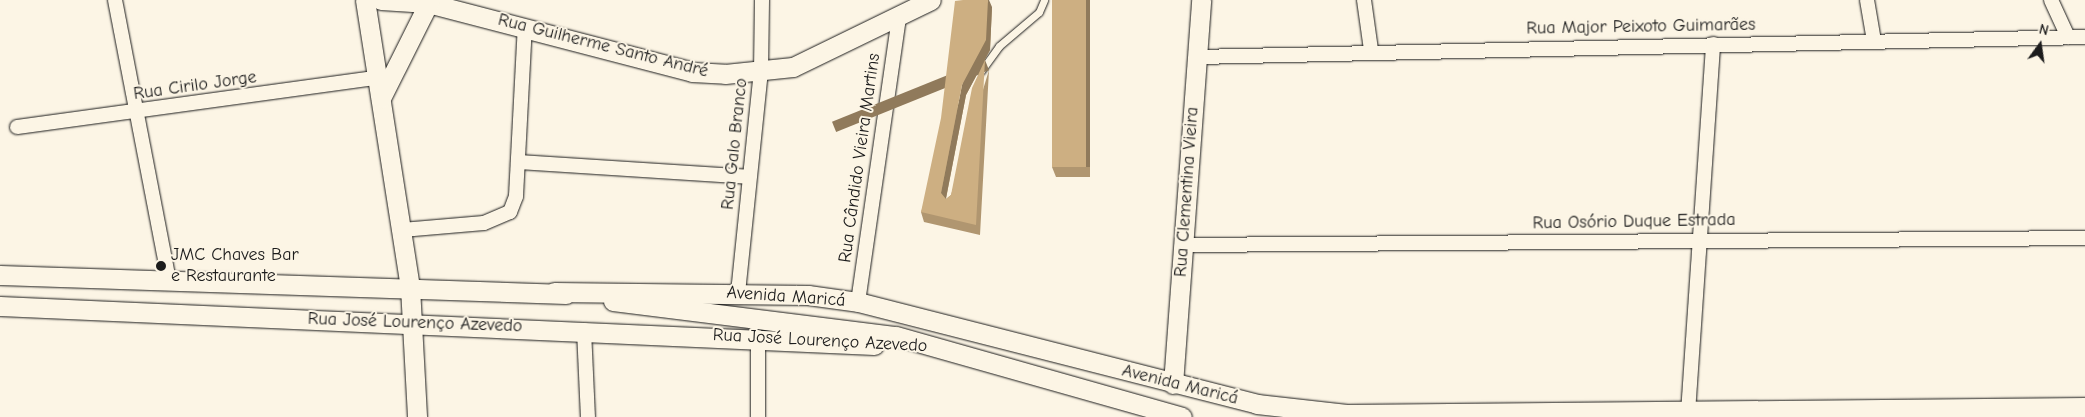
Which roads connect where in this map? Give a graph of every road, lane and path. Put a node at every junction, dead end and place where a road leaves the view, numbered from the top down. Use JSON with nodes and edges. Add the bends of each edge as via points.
{"nodes":[{"id":1,"x":116,"y":0,"type":"edge"},
{"id":2,"x":365,"y":0,"type":"edge"},
{"id":3,"x":381,"y":0,"type":"edge"},
{"id":4,"x":762,"y":0,"type":"edge"},
{"id":5,"x":931,"y":0,"type":"edge"},
{"id":6,"x":1044,"y":0,"type":"edge"},
{"id":7,"x":1201,"y":0,"type":"edge"},
{"id":8,"x":1364,"y":0,"type":"edge"},
{"id":9,"x":1867,"y":0,"type":"edge"},
{"id":10,"x":2051,"y":0,"type":"edge"},
{"id":11,"x":429,"y":2,"type":"edge"},
{"id":12,"x":899,"y":19,"type":"junction"},
{"id":13,"x":525,"y":27,"type":"junction"},
{"id":14,"x":2068,"y":37,"type":"junction"},
{"id":15,"x":2085,"y":37,"type":"edge"},
{"id":16,"x":1874,"y":41,"type":"junction"},
{"id":17,"x":1714,"y":44,"type":"junction"},
{"id":18,"x":1371,"y":50,"type":"junction"},
{"id":19,"x":1197,"y":57,"type":"junction"},
{"id":20,"x":761,"y":72,"type":"junction"},
{"id":21,"x":378,"y":78,"type":"junction"},
{"id":22,"x":978,"y":80,"type":"edge"},
{"id":23,"x":381,"y":98,"type":"junction"},
{"id":24,"x":140,"y":112,"type":"junction"},
{"id":25,"x":17,"y":127,"type":"dead end"},
{"id":26,"x":518,"y":162,"type":"junction"},
{"id":27,"x":749,"y":178,"type":"junction"},
{"id":28,"x":402,"y":230,"type":"junction"},
{"id":29,"x":2085,"y":238,"type":"edge"},
{"id":30,"x":1701,"y":240,"type":"junction"},
{"id":31,"x":1183,"y":245,"type":"junction"},
{"id":32,"x":0,"y":275,"type":"edge"},
{"id":33,"x":169,"y":281,"type":"junction"},
{"id":34,"x":410,"y":287,"type":"junction"},
{"id":35,"x":554,"y":292,"type":"junction"},
{"id":36,"x":738,"y":293,"type":"junction"},
{"id":37,"x":858,"y":302,"type":"junction"},
{"id":38,"x":0,"y":306,"type":"edge"},
{"id":39,"x":414,"y":323,"type":"junction"},
{"id":40,"x":584,"y":330,"type":"junction"},
{"id":41,"x":758,"y":337,"type":"junction"},
{"id":42,"x":938,"y":348,"type":"junction"},
{"id":43,"x":1173,"y":384,"type":"junction"},
{"id":44,"x":2085,"y":407,"type":"edge"},
{"id":45,"x":1688,"y":413,"type":"junction"},
{"id":46,"x":416,"y":417,"type":"edge"},
{"id":47,"x":588,"y":417,"type":"edge"},
{"id":48,"x":758,"y":417,"type":"edge"},
{"id":49,"x":1182,"y":417,"type":"edge"}],
"edges":[{"from":1,"to":24,"type":"street"},
{"from":2,"to":21,"type":"street"},
{"from":3,"to":11,"type":"street","name":"Rua Guilherme Santo André"},
{"from":4,"to":20,"type":"street","name":"Rua Galo Branco"},
{"from":5,"to":12,"type":"street","name":"Rua Guilherme Santo André"},
{"from":6,"to":22,"type":"lane","via":[[1039,12],[999,46]]},
{"from":7,"to":19,"type":"street","name":"Rua Clementina Vieira"},
{"from":8,"to":18,"type":"street"},
{"from":9,"to":16,"type":"street"},
{"from":10,"to":14,"type":"street"},
{"from":11,"to":13,"type":"street","name":"Rua Guilherme Santo André"},
{"from":11,"to":23,"type":"street"},
{"from":12,"to":20,"type":"street","name":"Rua Guilherme Santo André","via":[[793,67]]},
{"from":12,"to":37,"type":"street","name":"Rua Cândido Vieira Martins"},
{"from":13,"to":20,"type":"street","name":"Rua Guilherme Santo André","via":[[692,72]]},
{"from":13,"to":26,"type":"street"},
{"from":14,"to":15,"type":"street","name":"Rua Major Peixoto Guimarães"},
{"from":14,"to":16,"type":"street","name":"Rua Major Peixoto Guimarães"},
{"from":16,"to":17,"type":"street","name":"Rua Major Peixoto Guimarães"},
{"from":17,"to":18,"type":"street","name":"Rua Major Peixoto Guimarães"},
{"from":17,"to":30,"type":"street"},
{"from":18,"to":19,"type":"street","name":"Rua Major Peixoto Guimarães"},
{"from":19,"to":31,"type":"street","name":"Rua Clementina Vieira"},
{"from":20,"to":27,"type":"street","name":"Rua Galo Branco"},
{"from":21,"to":23,"type":"street"},
{"from":21,"to":24,"type":"street","name":"Rua Cirilo Jorge"},
{"from":23,"to":28,"type":"street"},
{"from":24,"to":25,"type":"street","name":"Rua Cirilo Jorge"},
{"from":24,"to":33,"type":"street"},
{"from":26,"to":27,"type":"street"},
{"from":26,"to":28,"type":"street","via":[[516,196],[510,212],[502,219]]},
{"from":27,"to":36,"type":"street","name":"Rua Galo Branco"},
{"from":28,"to":34,"type":"street"},
{"from":29,"to":30,"type":"street","name":"Rua Osório Duque Estrada"},
{"from":30,"to":31,"type":"street","name":"Rua Osório Duque Estrada"},
{"from":30,"to":45,"type":"street"},
{"from":31,"to":43,"type":"street","name":"Rua Clementina Vieira"},
{"from":32,"to":33,"type":"street","name":"Rua José Lourenço Azevedo"},
{"from":33,"to":34,"type":"street","name":"Rua José Lourenço Azevedo"},
{"from":34,"to":35,"type":"street","name":"Rua José Lourenço Azevedo"},
{"from":34,"to":39,"type":"street"},
{"from":35,"to":36,"type":"street","name":"Avenida Maricá"},
{"from":35,"to":42,"type":"street","name":"Rua José Lourenço Azevedo","via":[[896,336]]},
{"from":36,"to":37,"type":"street","name":"Avenida Maricá"},
{"from":37,"to":43,"type":"street","name":"Avenida Maricá"},
{"from":38,"to":39,"type":"street","name":"Rua José Lourenço Azevedo"},
{"from":39,"to":40,"type":"street","name":"Rua José Lourenço Azevedo"},
{"from":39,"to":46,"type":"street"},
{"from":40,"to":41,"type":"street","name":"Rua José Lourenço Azevedo"},
{"from":40,"to":47,"type":"street"},
{"from":41,"to":42,"type":"street","name":"Rua José Lourenço Azevedo"},
{"from":41,"to":48,"type":"street"},
{"from":42,"to":49,"type":"street"},
{"from":43,"to":45,"type":"street","name":"Avenida Maricá","via":[[1257,404],[1346,414]]},
{"from":44,"to":45,"type":"street","name":"Avenida Maricá"}]}
